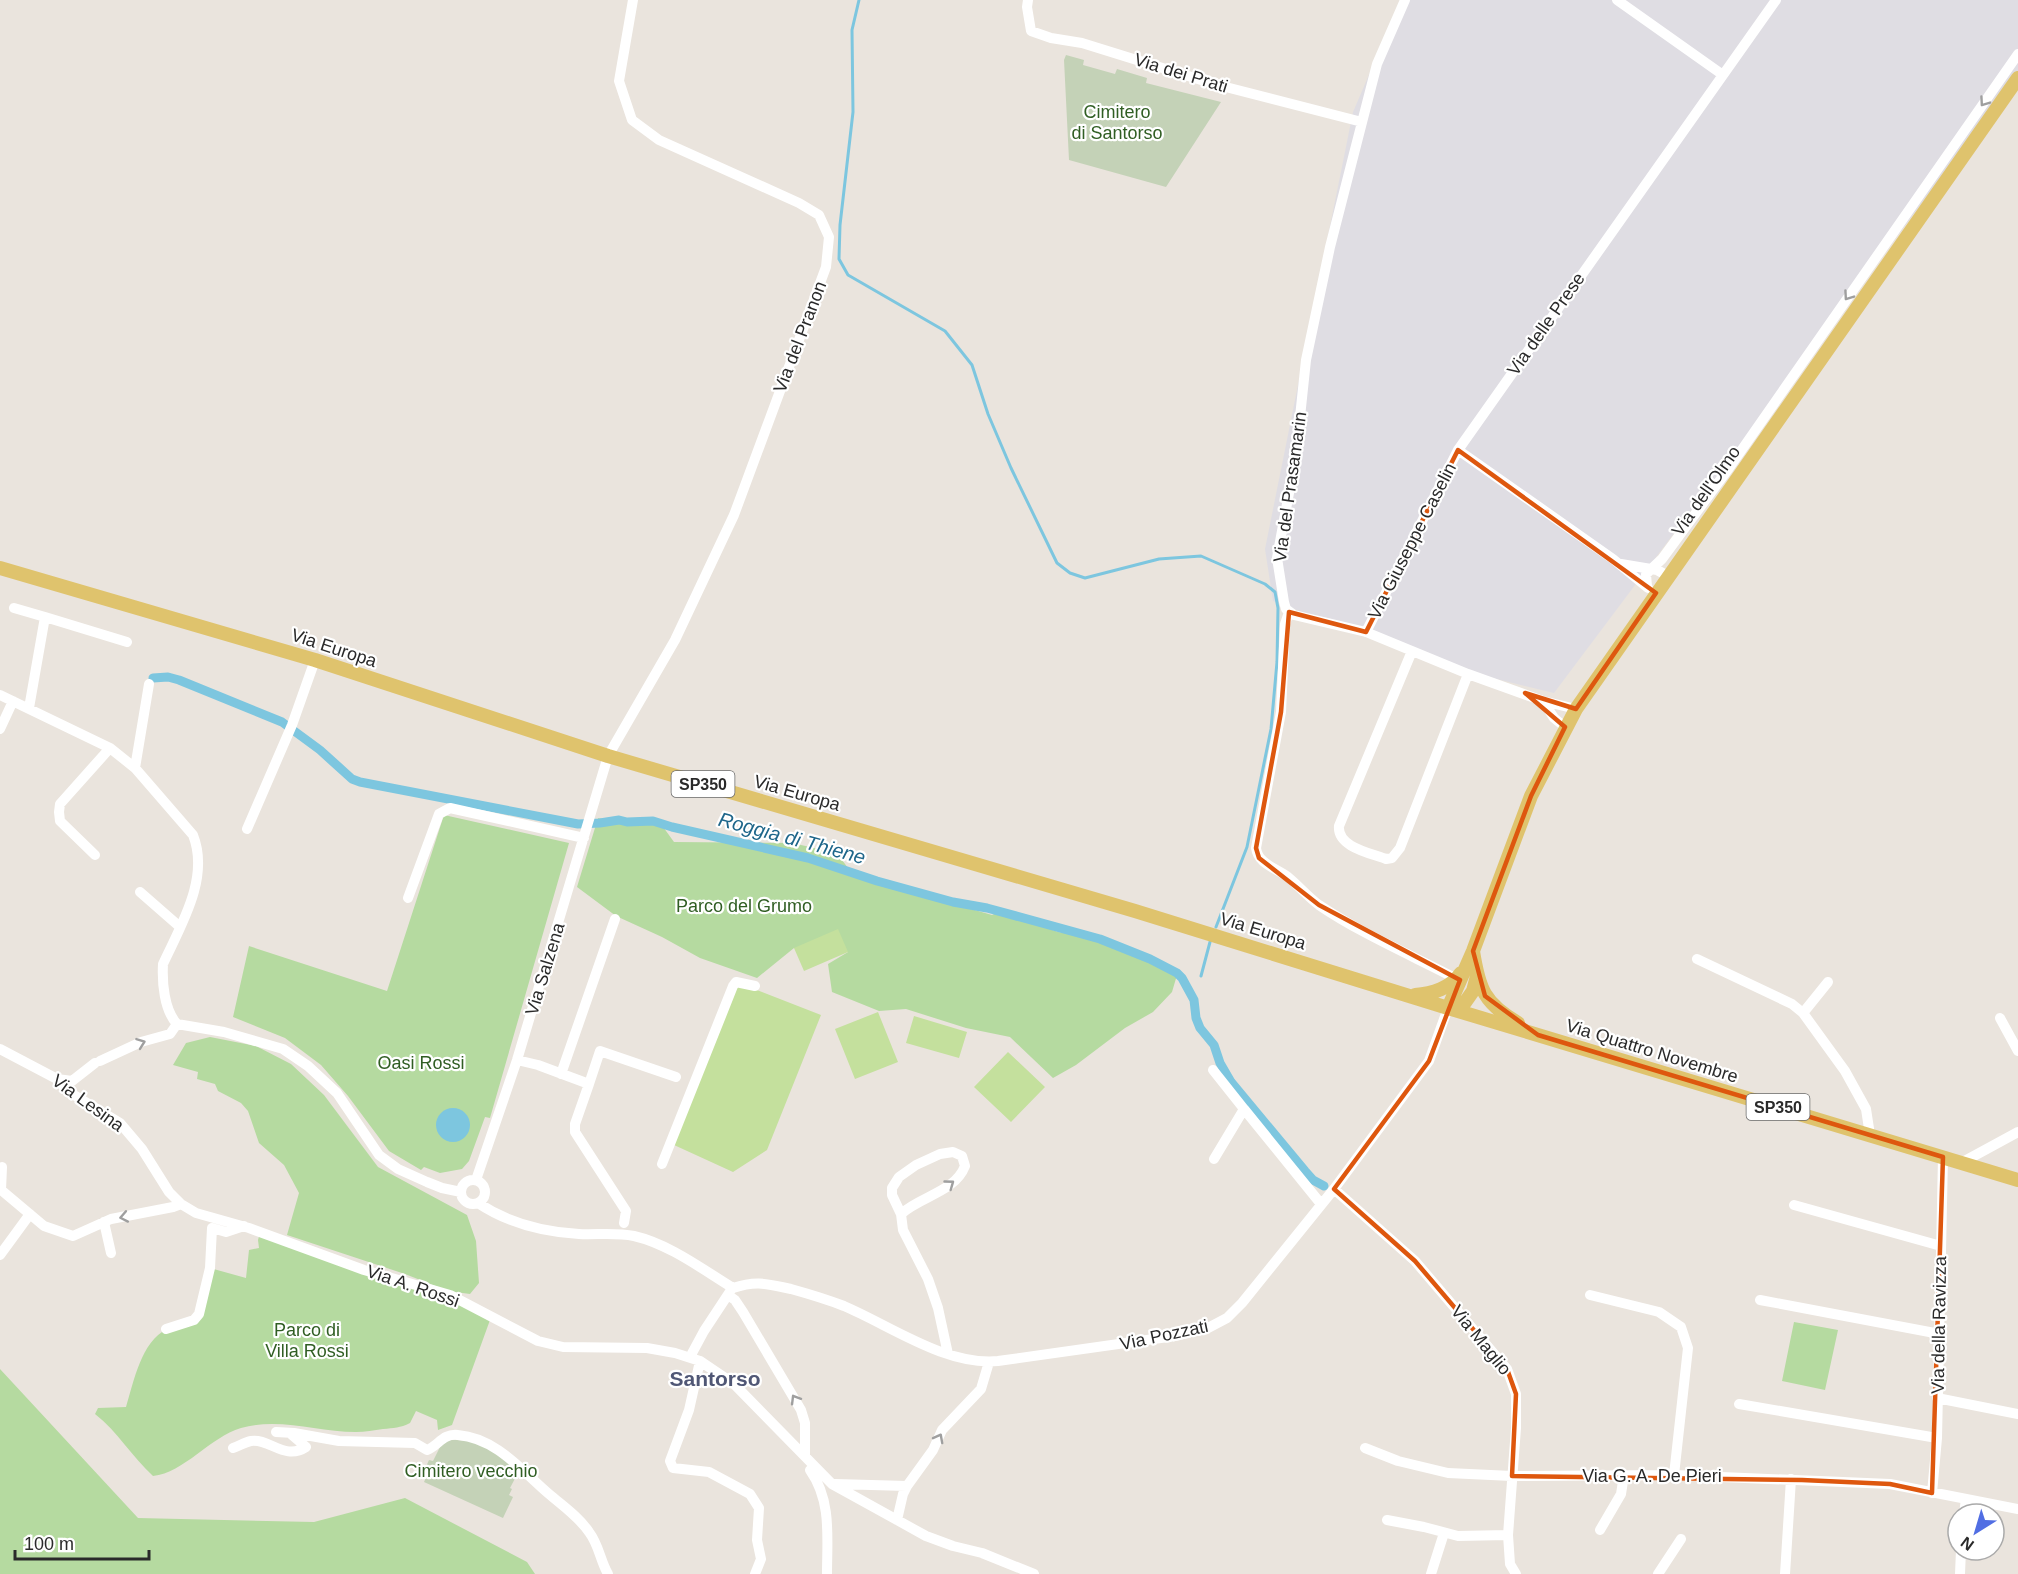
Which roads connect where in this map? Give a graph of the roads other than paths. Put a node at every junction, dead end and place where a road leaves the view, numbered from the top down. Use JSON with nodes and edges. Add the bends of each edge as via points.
{"nodes":[{"id":1,"x":633,"y":0,"type":"edge"},
{"id":2,"x":1028,"y":0,"type":"edge"},
{"id":3,"x":1405,"y":0,"type":"edge"},
{"id":4,"x":1617,"y":0,"type":"edge"},
{"id":5,"x":1776,"y":0,"type":"edge"},
{"id":6,"x":2018,"y":54,"type":"edge"},
{"id":7,"x":1723,"y":75,"type":"junction"},
{"id":8,"x":2018,"y":78,"type":"edge"},
{"id":9,"x":1362,"y":122,"type":"junction"},
{"id":10,"x":1910,"y":207,"type":"junction"},
{"id":11,"x":1926,"y":209,"type":"junction"},
{"id":12,"x":1871,"y":262,"type":"junction"},
{"id":13,"x":1877,"y":279,"type":"junction"},
{"id":14,"x":1458,"y":450,"type":"junction"},
{"id":15,"x":1620,"y":564,"type":"junction"},
{"id":16,"x":0,"y":568,"type":"edge"},
{"id":17,"x":1652,"y":569,"type":"junction"},
{"id":18,"x":1668,"y":576,"type":"junction"},
{"id":19,"x":1651,"y":590,"type":"junction"},
{"id":20,"x":14,"y":608,"type":"dead end"},
{"id":21,"x":1289,"y":612,"type":"junction"},
{"id":22,"x":45,"y":617,"type":"junction"},
{"id":23,"x":1366,"y":632,"type":"junction"},
{"id":24,"x":127,"y":642,"type":"dead end"},
{"id":25,"x":1412,"y":651,"type":"junction"},
{"id":26,"x":315,"y":660,"type":"junction"},
{"id":27,"x":1468,"y":674,"type":"junction"},
{"id":28,"x":149,"y":684,"type":"dead end"},
{"id":29,"x":0,"y":695,"type":"edge"},
{"id":30,"x":13,"y":701,"type":"junction"},
{"id":31,"x":1543,"y":701,"type":"junction"},
{"id":32,"x":28,"y":708,"type":"junction"},
{"id":33,"x":1576,"y":709,"type":"junction"},
{"id":34,"x":1565,"y":727,"type":"junction"},
{"id":35,"x":0,"y":729,"type":"edge"},
{"id":36,"x":110,"y":748,"type":"junction"},
{"id":37,"x":608,"y":756,"type":"junction"},
{"id":38,"x":135,"y":768,"type":"junction"},
{"id":39,"x":248,"y":829,"type":"dead end"},
{"id":40,"x":585,"y":835,"type":"junction"},
{"id":41,"x":94,"y":855,"type":"dead end"},
{"id":42,"x":140,"y":892,"type":"dead end"},
{"id":43,"x":408,"y":898,"type":"dead end"},
{"id":44,"x":615,"y":919,"type":"dead end"},
{"id":45,"x":180,"y":927,"type":"junction"},
{"id":46,"x":1697,"y":959,"type":"dead end"},
{"id":47,"x":1466,"y":974,"type":"junction"},
{"id":48,"x":1828,"y":982,"type":"dead end"},
{"id":49,"x":755,"y":986,"type":"dead end"},
{"id":50,"x":1407,"y":995,"type":"junction"},
{"id":51,"x":1453,"y":1009,"type":"junction"},
{"id":52,"x":1803,"y":1013,"type":"junction"},
{"id":53,"x":2000,"y":1018,"type":"dead end"},
{"id":54,"x":177,"y":1024,"type":"junction"},
{"id":55,"x":1538,"y":1035,"type":"junction"},
{"id":56,"x":0,"y":1049,"type":"edge"},
{"id":57,"x":2018,"y":1051,"type":"edge"},
{"id":58,"x":517,"y":1060,"type":"junction"},
{"id":59,"x":1214,"y":1070,"type":"dead end"},
{"id":60,"x":561,"y":1074,"type":"junction"},
{"id":61,"x":676,"y":1077,"type":"dead end"},
{"id":62,"x":57,"y":1079,"type":"junction"},
{"id":63,"x":589,"y":1084,"type":"junction"},
{"id":64,"x":1244,"y":1109,"type":"junction"},
{"id":65,"x":2018,"y":1132,"type":"edge"},
{"id":66,"x":1870,"y":1135,"type":"junction"},
{"id":67,"x":1943,"y":1157,"type":"junction"},
{"id":68,"x":1214,"y":1159,"type":"dead end"},
{"id":69,"x":1961,"y":1163,"type":"junction"},
{"id":70,"x":662,"y":1164,"type":"dead end"},
{"id":71,"x":2,"y":1167,"type":"dead end"},
{"id":72,"x":476,"y":1180,"type":"junction"},
{"id":73,"x":2018,"y":1180,"type":"edge"},
{"id":74,"x":1334,"y":1189,"type":"junction"},
{"id":75,"x":1,"y":1190,"type":"edge"},
{"id":76,"x":461,"y":1192,"type":"junction"},
{"id":77,"x":486,"y":1192,"type":"junction"},
{"id":78,"x":477,"y":1203,"type":"junction"},
{"id":79,"x":181,"y":1204,"type":"junction"},
{"id":80,"x":1322,"y":1204,"type":"junction"},
{"id":81,"x":1794,"y":1205,"type":"dead end"},
{"id":82,"x":30,"y":1214,"type":"junction"},
{"id":83,"x":901,"y":1214,"type":"junction"},
{"id":84,"x":508,"y":1220,"type":"junction"},
{"id":85,"x":104,"y":1222,"type":"junction"},
{"id":86,"x":624,"y":1223,"type":"dead end"},
{"id":87,"x":244,"y":1226,"type":"junction"},
{"id":88,"x":1941,"y":1246,"type":"junction"},
{"id":89,"x":111,"y":1253,"type":"dead end"},
{"id":90,"x":0,"y":1255,"type":"edge"},
{"id":91,"x":730,"y":1291,"type":"junction"},
{"id":92,"x":1590,"y":1295,"type":"dead end"},
{"id":93,"x":1760,"y":1300,"type":"dead end"},
{"id":94,"x":166,"y":1329,"type":"dead end"},
{"id":95,"x":1940,"y":1334,"type":"junction"},
{"id":96,"x":948,"y":1354,"type":"junction"},
{"id":97,"x":695,"y":1359,"type":"junction"},
{"id":98,"x":989,"y":1362,"type":"junction"},
{"id":99,"x":1937,"y":1398,"type":"junction"},
{"id":100,"x":1739,"y":1404,"type":"dead end"},
{"id":101,"x":2018,"y":1414,"type":"edge"},
{"id":102,"x":276,"y":1432,"type":"dead end"},
{"id":103,"x":294,"y":1433,"type":"junction"},
{"id":104,"x":1937,"y":1438,"type":"junction"},
{"id":105,"x":790,"y":1440,"type":"junction"},
{"id":106,"x":233,"y":1448,"type":"dead end"},
{"id":107,"x":1365,"y":1448,"type":"dead end"},
{"id":108,"x":805,"y":1455,"type":"junction"},
{"id":109,"x":1624,"y":1475,"type":"junction"},
{"id":110,"x":1674,"y":1475,"type":"junction"},
{"id":111,"x":1512,"y":1476,"type":"junction"},
{"id":112,"x":1791,"y":1479,"type":"junction"},
{"id":113,"x":832,"y":1484,"type":"junction"},
{"id":114,"x":907,"y":1486,"type":"junction"},
{"id":115,"x":1932,"y":1493,"type":"junction"},
{"id":116,"x":1966,"y":1499,"type":"junction"},
{"id":117,"x":1966,"y":1502,"type":"edge"},
{"id":118,"x":2018,"y":1509,"type":"edge"},
{"id":119,"x":897,"y":1520,"type":"junction"},
{"id":120,"x":1387,"y":1520,"type":"dead end"},
{"id":121,"x":1600,"y":1530,"type":"dead end"},
{"id":122,"x":1444,"y":1533,"type":"junction"},
{"id":123,"x":1508,"y":1535,"type":"junction"},
{"id":124,"x":1681,"y":1539,"type":"dead end"},
{"id":125,"x":608,"y":1574,"type":"edge"},
{"id":126,"x":754,"y":1574,"type":"edge"},
{"id":127,"x":827,"y":1574,"type":"edge"},
{"id":128,"x":1034,"y":1574,"type":"edge"},
{"id":129,"x":1431,"y":1574,"type":"edge"},
{"id":130,"x":1516,"y":1574,"type":"edge"},
{"id":131,"x":1658,"y":1574,"type":"edge"},
{"id":132,"x":1785,"y":1574,"type":"edge"}],
"edges":[{"from":1,"to":37,"type":"street","name":"Via del Pranon","via":[[618,81],[632,120],[659,140],[799,203],[819,215],[829,237],[826,267],[814,304],[734,515],[675,640]]},
{"from":2,"to":9,"type":"street","name":"Via dei Prati","via":[[1031,31]]},
{"from":3,"to":9,"type":"street","name":"Via del Prasamarin","via":[[1377,64]]},
{"from":4,"to":7,"type":"street"},
{"from":5,"to":7,"type":"street","name":"Via delle Prese"},
{"from":6,"to":10,"type":"street","name":"Via dell'Olmo","one_way":true},
{"from":7,"to":14,"type":"street","name":"Via delle Prese"},
{"from":8,"to":11,"type":"main road","name":"Via dell'Olmo"},
{"from":9,"to":21,"type":"street","name":"Via del Prasamarin","via":[[1306,360],[1296,455],[1277,558]]},
{"from":10,"to":11,"type":"street"},
{"from":10,"to":12,"type":"street","name":"Via dell'Olmo"},
{"from":11,"to":13,"type":"main road","name":"Via dell'Olmo"},
{"from":12,"to":13,"type":"street"},
{"from":12,"to":17,"type":"street","name":"Via dell'Olmo","one_way":true,"via":[[1729,468]]},
{"from":13,"to":18,"type":"main road","name":"Via dell'Olmo"},
{"from":14,"to":15,"type":"street"},
{"from":14,"to":23,"type":"street","name":"Via Giuseppe Caselin"},
{"from":15,"to":17,"type":"street"},
{"from":15,"to":19,"type":"street"},
{"from":16,"to":26,"type":"main road","name":"Via Europa","number":"SP350"},
{"from":17,"to":18,"type":"street"},
{"from":17,"to":19,"type":"street","via":[[1645,576]]},
{"from":18,"to":19,"type":"main road","name":"Via dell'Olmo"},
{"from":19,"to":33,"type":"main road","name":"Via dell'Olmo"},
{"from":20,"to":22,"type":"street"},
{"from":21,"to":23,"type":"street","name":"Via Giuseppe Caselin"},
{"from":21,"to":47,"type":"street","name":"Via del Prasamarin","via":[[1285,624],[1281,712],[1257,854],[1319,905],[1407,954]]},
{"from":22,"to":24,"type":"street"},
{"from":22,"to":32,"type":"street"},
{"from":23,"to":25,"type":"street","name":"Via Giuseppe Caselin"},
{"from":25,"to":27,"type":"street","name":"Via Giuseppe Caselin"},
{"from":25,"to":27,"type":"street","via":[[1339,826],[1344,842],[1386,859],[1400,848]]},
{"from":26,"to":37,"type":"main road","name":"Via Europa","number":"SP350"},
{"from":26,"to":39,"type":"street"},
{"from":27,"to":31,"type":"street","name":"Via Giuseppe Caselin"},
{"from":28,"to":38,"type":"street"},
{"from":29,"to":30,"type":"street"},
{"from":30,"to":32,"type":"street"},
{"from":30,"to":35,"type":"street"},
{"from":31,"to":33,"type":"street","name":"Via Giuseppe Caselin"},
{"from":31,"to":34,"type":"street"},
{"from":32,"to":36,"type":"street"},
{"from":33,"to":34,"type":"main road","name":"Via dell'Olmo"},
{"from":34,"to":47,"type":"main road","name":"Via dell'Olmo","via":[[1531,796]]},
{"from":36,"to":38,"type":"street"},
{"from":36,"to":41,"type":"street","via":[[60,804],[58,812],[60,821]]},
{"from":37,"to":40,"type":"street","name":"Via Salzena"},
{"from":37,"to":50,"type":"main road","name":"Via Europa","number":"SP350","via":[[1135,910]]},
{"from":38,"to":45,"type":"street","via":[[193,835],[198,849],[197,881]]},
{"from":40,"to":43,"type":"street","via":[[450,808],[439,814]]},
{"from":40,"to":58,"type":"street","name":"Via Salzena"},
{"from":42,"to":45,"type":"street"},
{"from":44,"to":60,"type":"street"},
{"from":45,"to":54,"type":"street","via":[[163,964],[162,977]]},
{"from":46,"to":52,"type":"street","via":[[1792,1004]]},
{"from":47,"to":50,"type":"main road","via":[[1429,994]]},
{"from":47,"to":51,"type":"main road"},
{"from":47,"to":55,"type":"main road","name":"Via dell'Olmo","via":[[1495,1007]]},
{"from":48,"to":52,"type":"street"},
{"from":49,"to":70,"type":"street","via":[[736,982],[733,986]]},
{"from":50,"to":51,"type":"main road","name":"Via Europa","number":"SP350"},
{"from":51,"to":55,"type":"main road","name":"Via Quattro Novembre","number":"SP350"},
{"from":51,"to":74,"type":"street","name":"Via Pozzati","via":[[1429,1061]]},
{"from":52,"to":66,"type":"street","via":[[1845,1071],[1866,1109]]},
{"from":53,"to":57,"type":"street"},
{"from":62,"to":54,"type":"street","one_way":true,"via":[[72,1081],[98,1062],[141,1042],[170,1034]]},
{"from":54,"to":76,"type":"street","via":[[224,1032],[283,1049],[337,1093],[379,1155],[398,1169]]},
{"from":55,"to":66,"type":"main road","name":"Via Quattro Novembre","number":"SP350"},
{"from":56,"to":62,"type":"street","name":"Via Lesina"},
{"from":58,"to":60,"type":"street"},
{"from":58,"to":72,"type":"street","name":"Via Salzena"},
{"from":59,"to":64,"type":"street"},
{"from":60,"to":63,"type":"street"},
{"from":61,"to":63,"type":"street","via":[[600,1051]]},
{"from":62,"to":79,"type":"street","name":"Via Lesina","via":[[69,1092],[120,1123]]},
{"from":63,"to":86,"type":"street","via":[[575,1132],[626,1211]]},
{"from":64,"to":68,"type":"street"},
{"from":64,"to":80,"type":"street"},
{"from":65,"to":69,"type":"street"},
{"from":66,"to":67,"type":"main road","name":"Via Quattro Novembre","number":"SP350"},
{"from":67,"to":69,"type":"main road","name":"Via Quattro Novembre","number":"SP350"},
{"from":67,"to":88,"type":"street","name":"Via della Ravizza"},
{"from":69,"to":73,"type":"main road","name":"Via Quattro Novembre","number":"SP350"},
{"from":71,"to":75,"type":"street"},
{"from":72,"to":76,"type":"street","via":[[465,1183]]},
{"from":72,"to":77,"type":"street"},
{"from":74,"to":80,"type":"street","name":"Via Pozzati"},
{"from":74,"to":111,"type":"street","name":"Via Maglio","via":[[1415,1261],[1507,1368],[1516,1394]]},
{"from":75,"to":82,"type":"street"},
{"from":76,"to":78,"type":"street","via":[[466,1202]]},
{"from":77,"to":78,"type":"street"},
{"from":77,"to":84,"type":"street"},
{"from":78,"to":84,"type":"street"},
{"from":79,"to":85,"type":"street","one_way":true},
{"from":79,"to":87,"type":"street","name":"Via A. Rossi","via":[[196,1214]]},
{"from":80,"to":98,"type":"street","name":"Via Pozzati","via":[[1242,1303],[1227,1318],[1208,1328],[1162,1339]]},
{"from":81,"to":88,"type":"street"},
{"from":82,"to":85,"type":"street","via":[[44,1226],[73,1236]]},
{"from":82,"to":90,"type":"street"},
{"from":83,"to":83,"type":"street","one_way":true,"via":[[957,1180],[965,1166],[962,1156],[953,1152],[940,1154],[915,1165],[899,1178],[892,1195]]},
{"from":83,"to":96,"type":"street","via":[[903,1230],[938,1308]]},
{"from":84,"to":91,"type":"street","via":[[546,1231],[638,1237],[667,1249]]},
{"from":85,"to":89,"type":"street"},
{"from":87,"to":94,"type":"street","via":[[226,1232],[212,1228],[210,1268],[199,1314],[194,1320]]},
{"from":87,"to":97,"type":"street","name":"Via A. Rossi","via":[[364,1270],[450,1295],[538,1341],[563,1347],[647,1348]]},
{"from":88,"to":95,"type":"street","name":"Via della Ravizza"},
{"from":91,"to":96,"type":"street","name":"Via Pozzati","via":[[750,1282],[812,1294]]},
{"from":91,"to":97,"type":"street"},
{"from":108,"to":91,"type":"street","one_way":true,"via":[[801,1410]]},
{"from":92,"to":110,"type":"street","via":[[1659,1312],[1681,1327],[1688,1348]]},
{"from":93,"to":95,"type":"street"},
{"from":95,"to":99,"type":"street","name":"Via della Ravizza"},
{"from":96,"to":98,"type":"street","name":"Via Pozzati"},
{"from":97,"to":105,"type":"street","via":[[734,1384]]},
{"from":97,"to":126,"type":"street","via":[[689,1410],[670,1461],[673,1468],[709,1472],[750,1494],[759,1508],[757,1540],[761,1559]]},
{"from":114,"to":98,"type":"street","one_way":true,"via":[[942,1430],[981,1389]]},
{"from":99,"to":101,"type":"street"},
{"from":99,"to":104,"type":"street","name":"Via della Ravizza"},
{"from":100,"to":104,"type":"street"},
{"from":102,"to":103,"type":"street"},
{"from":103,"to":106,"type":"street","via":[[294,1438],[306,1447],[299,1451],[284,1451],[253,1440]]},
{"from":103,"to":125,"type":"street","via":[[339,1441],[415,1443],[427,1450],[440,1439],[457,1434],[483,1441],[506,1456],[580,1521],[597,1544]]},
{"from":104,"to":115,"type":"street","name":"Via della Ravizza"},
{"from":105,"to":108,"type":"street"},
{"from":105,"to":127,"type":"street","via":[[817,1479],[827,1510]]},
{"from":107,"to":111,"type":"street","name":"Via G. A. De Pieri","via":[[1448,1473]]},
{"from":108,"to":113,"type":"street"},
{"from":109,"to":110,"type":"street","name":"Via G. A. De Pieri"},
{"from":109,"to":111,"type":"street","name":"Via G. A. De Pieri"},
{"from":109,"to":121,"type":"street","via":[[1621,1494]]},
{"from":110,"to":112,"type":"street","name":"Via G. A. De Pieri"},
{"from":111,"to":123,"type":"street","name":"Via Maglio"},
{"from":112,"to":115,"type":"street","name":"Via G. A. De Pieri","via":[[1890,1484]]},
{"from":112,"to":132,"type":"street"},
{"from":113,"to":114,"type":"street"},
{"from":113,"to":119,"type":"street"},
{"from":114,"to":119,"type":"street"},
{"from":115,"to":116,"type":"street","name":"Via G. A. De Pieri"},
{"from":116,"to":117,"type":"street"},
{"from":116,"to":118,"type":"street","name":"Via G. A. De Pieri"},
{"from":119,"to":128,"type":"street","via":[[926,1536]]},
{"from":120,"to":122,"type":"street"},
{"from":122,"to":123,"type":"street"},
{"from":122,"to":129,"type":"street"},
{"from":123,"to":130,"type":"street","name":"Via Maglio","via":[[1510,1564]]},
{"from":124,"to":131,"type":"street"}]}
